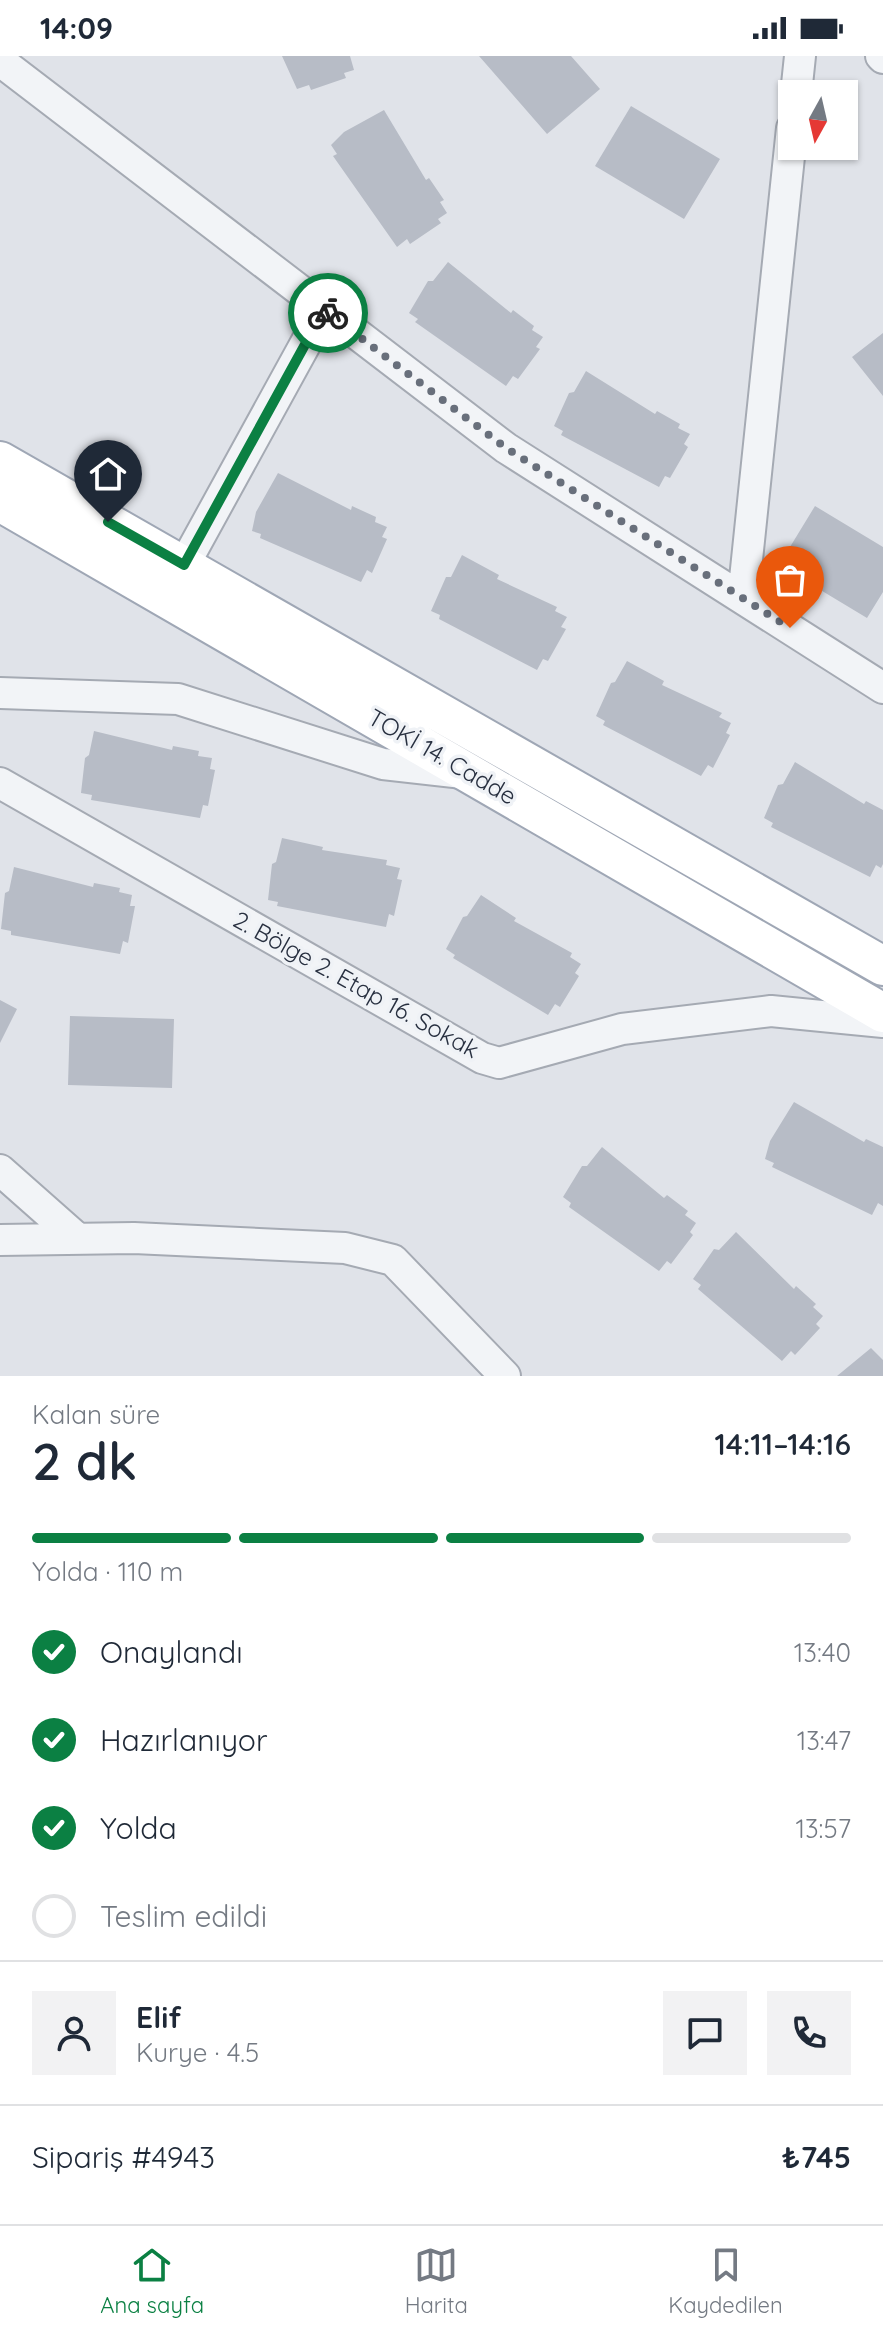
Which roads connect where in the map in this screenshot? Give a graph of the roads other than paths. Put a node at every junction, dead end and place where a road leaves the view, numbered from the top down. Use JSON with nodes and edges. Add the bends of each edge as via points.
{"nodes":[{"id":1,"x":800,"y":56,"type":"edge"},
{"id":2,"x":4,"y":64,"type":"edge"},
{"id":3,"x":797,"y":80,"type":"edge"},
{"id":4,"x":789,"y":160,"type":"edge"},
{"id":5,"x":324,"y":310,"type":"junction"},
{"id":6,"x":0,"y":461,"type":"edge"},
{"id":7,"x":0,"y":502,"type":"edge"},
{"id":8,"x":184,"y":565,"type":"junction"},
{"id":9,"x":743,"y":598,"type":"junction"},
{"id":10,"x":883,"y":688,"type":"edge"},
{"id":11,"x":0,"y":693,"type":"edge"},
{"id":12,"x":473,"y":775,"type":"junction"},
{"id":13,"x":0,"y":783,"type":"edge"},
{"id":14,"x":883,"y":966,"type":"edge"},
{"id":15,"x":883,"y":1013,"type":"edge"},
{"id":16,"x":883,"y":1022,"type":"edge"},
{"id":17,"x":0,"y":1170,"type":"edge"},
{"id":18,"x":78,"y":1239,"type":"junction"},
{"id":19,"x":0,"y":1240,"type":"edge"},
{"id":20,"x":505,"y":1376,"type":"edge"}],
"edges":[{"from":1,"to":3,"type":"street"},
{"from":2,"to":5,"type":"street"},
{"from":4,"to":9,"type":"street"},
{"from":5,"to":8,"type":"street"},
{"from":5,"to":9,"type":"street","via":[[506,448]]},
{"from":6,"to":8,"type":"main road","name":"TOKİ 14. Cadde"},
{"from":7,"to":12,"type":"main road","name":"TOKİ 14. Cadde"},
{"from":8,"to":14,"type":"main road","name":"TOKİ 14. Cadde"},
{"from":9,"to":10,"type":"street"},
{"from":11,"to":12,"type":"street","via":[[178,699],[383,764]]},
{"from":12,"to":15,"type":"main road","name":"TOKİ 14. Cadde"},
{"from":13,"to":16,"type":"street","name":"2. Bölge 2. Etap 16. Sokak","via":[[499,1063],[622,1029],[771,1011]]},
{"from":17,"to":18,"type":"street"},
{"from":18,"to":19,"type":"street"},
{"from":18,"to":20,"type":"street","via":[[345,1248],[393,1260]]}]}
